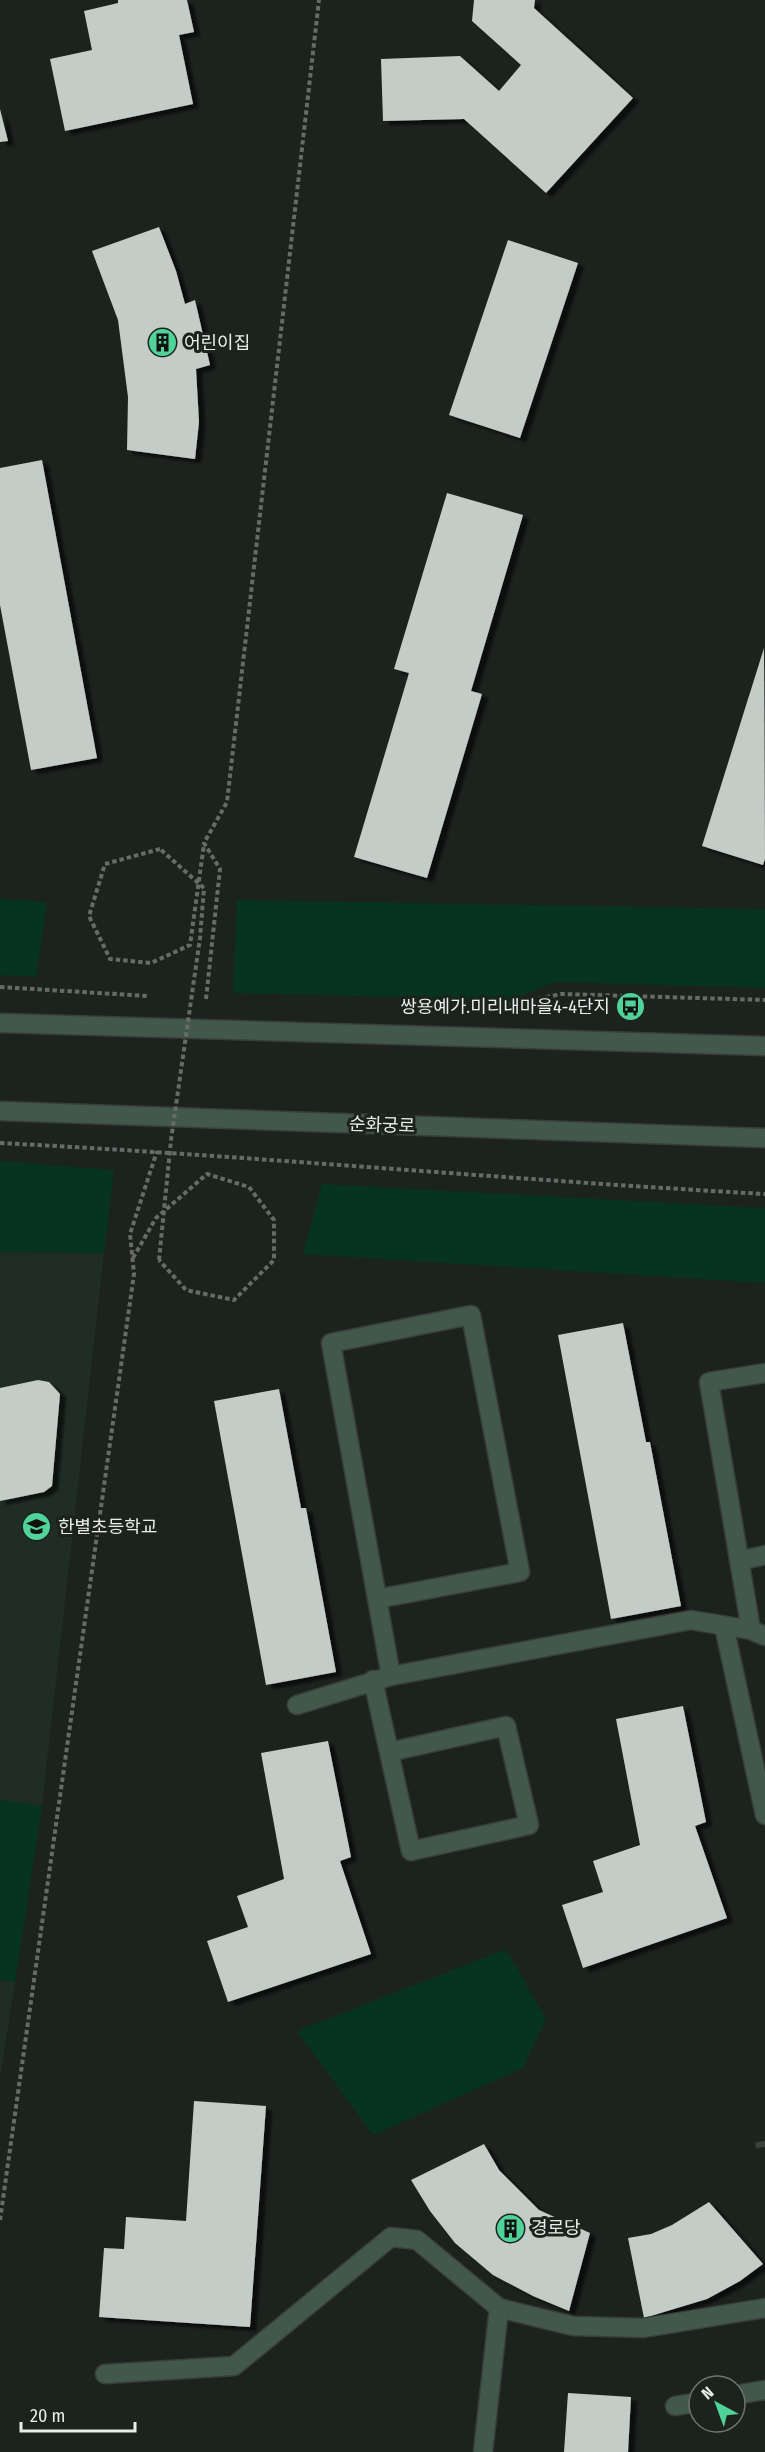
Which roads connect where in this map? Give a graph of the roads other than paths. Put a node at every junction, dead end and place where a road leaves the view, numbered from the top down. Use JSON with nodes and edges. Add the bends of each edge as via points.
{"nodes":[{"id":1,"x":0,"y":1023,"type":"edge"},
{"id":2,"x":765,"y":1046,"type":"edge"},
{"id":3,"x":0,"y":1112,"type":"edge"},
{"id":4,"x":765,"y":1138,"type":"edge"},
{"id":5,"x":765,"y":1373,"type":"edge"},
{"id":6,"x":765,"y":1556,"type":"edge"},
{"id":7,"x":739,"y":1561,"type":"junction"},
{"id":8,"x":377,"y":1599,"type":"junction"},
{"id":9,"x":724,"y":1626,"type":"junction"},
{"id":10,"x":758,"y":1633,"type":"edge"},
{"id":11,"x":382,"y":1678,"type":"junction"},
{"id":12,"x":297,"y":1705,"type":"dead end"},
{"id":13,"x":389,"y":1752,"type":"junction"},
{"id":14,"x":765,"y":1815,"type":"edge"},
{"id":15,"x":499,"y":2308,"type":"junction"},
{"id":16,"x":765,"y":2308,"type":"edge"},
{"id":17,"x":105,"y":2373,"type":"dead end"},
{"id":18,"x":765,"y":2390,"type":"edge"},
{"id":19,"x":747,"y":2393,"type":"edge"},
{"id":20,"x":687,"y":2404,"type":"edge"},
{"id":21,"x":675,"y":2406,"type":"dead end"},
{"id":22,"x":483,"y":2452,"type":"edge"}],
"edges":[{"from":1,"to":2,"type":"street"},
{"from":3,"to":4,"type":"street","name":"순화궁로"},
{"from":5,"to":7,"type":"street","via":[[709,1382]]},
{"from":6,"to":7,"type":"street"},
{"from":7,"to":10,"type":"street"},
{"from":8,"to":8,"type":"street","via":[[331,1343],[471,1316],[520,1572]]},
{"from":8,"to":11,"type":"street"},
{"from":9,"to":10,"type":"street"},
{"from":9,"to":11,"type":"street","via":[[691,1620]]},
{"from":9,"to":14,"type":"street"},
{"from":11,"to":12,"type":"street"},
{"from":11,"to":13,"type":"street"},
{"from":13,"to":13,"type":"street","via":[[411,1851],[529,1824],[506,1725]]},
{"from":15,"to":16,"type":"street","via":[[573,2326],[643,2328]]},
{"from":15,"to":17,"type":"street","via":[[417,2240],[391,2237],[234,2366]]},
{"from":15,"to":22,"type":"street"},
{"from":18,"to":19,"type":"street"},
{"from":20,"to":21,"type":"street"}]}
